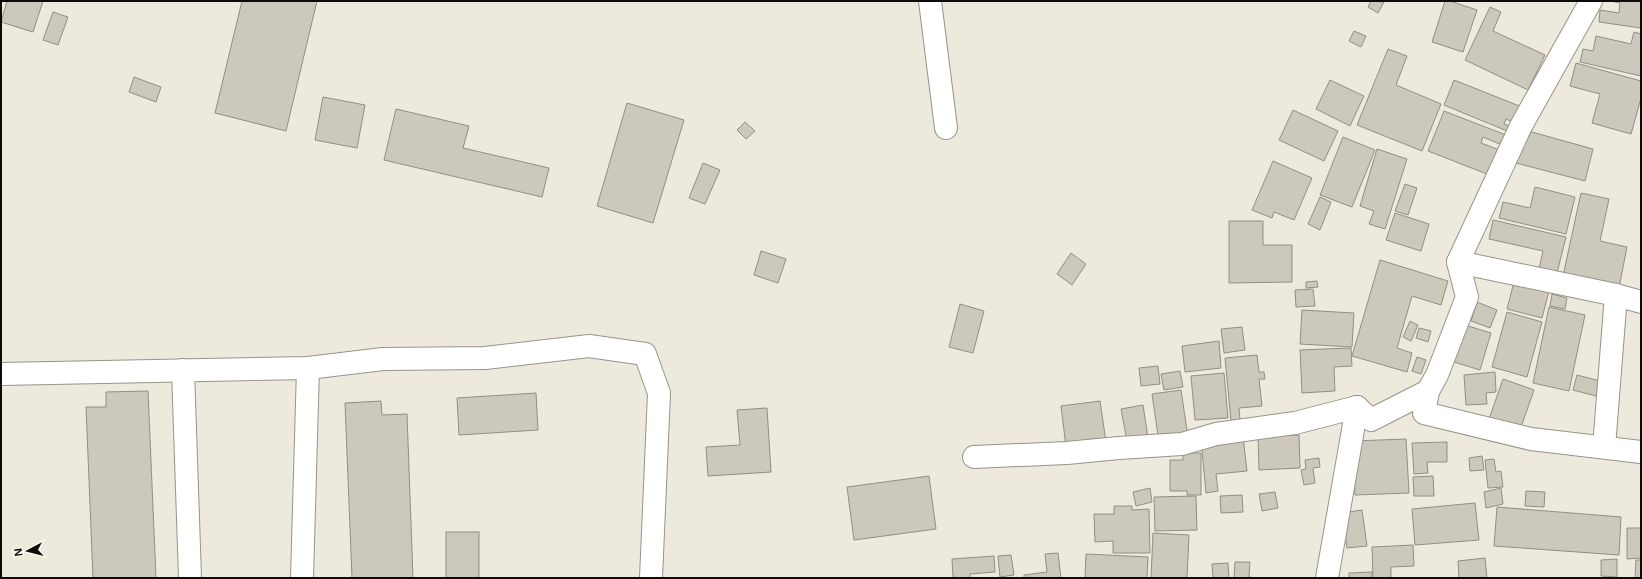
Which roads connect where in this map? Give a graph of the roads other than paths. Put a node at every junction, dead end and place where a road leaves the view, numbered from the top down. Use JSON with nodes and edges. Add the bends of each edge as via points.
{"nodes":[{"id":1,"x":930,"y":1,"type":"edge"},
{"id":2,"x":1591,"y":1,"type":"edge"},
{"id":3,"x":946,"y":128,"type":"dead end"},
{"id":4,"x":1458,"y":262,"type":"junction"},
{"id":5,"x":1616,"y":295,"type":"junction"},
{"id":6,"x":1641,"y":302,"type":"edge"},
{"id":7,"x":308,"y":368,"type":"junction"},
{"id":8,"x":183,"y":370,"type":"junction"},
{"id":9,"x":1,"y":374,"type":"edge"},
{"id":10,"x":1428,"y":391,"type":"junction"},
{"id":11,"x":1358,"y":407,"type":"junction"},
{"id":12,"x":1604,"y":447,"type":"junction"},
{"id":13,"x":1641,"y":452,"type":"edge"},
{"id":14,"x":974,"y":457,"type":"dead end"},
{"id":15,"x":190,"y":578,"type":"edge"},
{"id":16,"x":302,"y":578,"type":"edge"},
{"id":17,"x":651,"y":578,"type":"edge"},
{"id":18,"x":1327,"y":578,"type":"edge"}],
"edges":[{"from":1,"to":3,"type":"street"},
{"from":2,"to":4,"type":"street","via":[[1520,126]]},
{"from":4,"to":5,"type":"street"},
{"from":4,"to":10,"type":"street","via":[[1466,297]]},
{"from":5,"to":6,"type":"street"},
{"from":5,"to":12,"type":"street"},
{"from":7,"to":8,"type":"street"},
{"from":7,"to":16,"type":"street"},
{"from":7,"to":17,"type":"street","via":[[383,359],[485,358],[589,346],[646,354],[659,393]]},
{"from":8,"to":9,"type":"street"},
{"from":8,"to":15,"type":"street"},
{"from":10,"to":11,"type":"street","via":[[1371,420]]},
{"from":10,"to":12,"type":"street","via":[[1424,413],[1531,440]]},
{"from":11,"to":14,"type":"street","via":[[1295,423],[1216,434],[1182,444]]},
{"from":11,"to":18,"type":"street"},
{"from":12,"to":13,"type":"street"}]}
